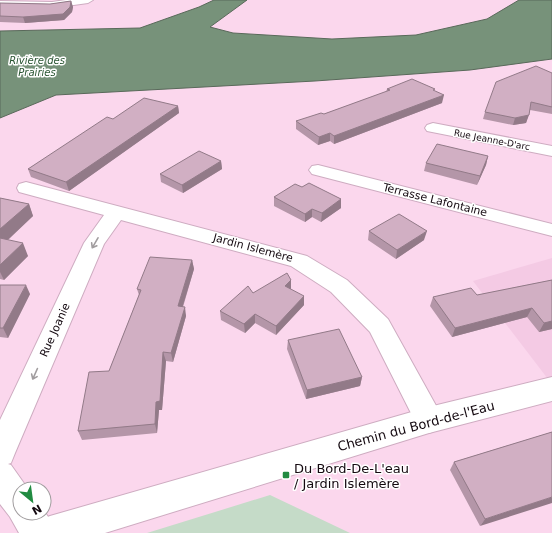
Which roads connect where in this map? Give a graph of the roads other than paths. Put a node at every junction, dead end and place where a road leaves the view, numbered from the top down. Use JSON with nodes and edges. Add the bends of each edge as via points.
{"nodes":[{"id":1,"x":88,"y":0,"type":"edge"},
{"id":2,"x":0,"y":4,"type":"edge"},
{"id":3,"x":433,"y":128,"type":"dead end"},
{"id":4,"x":552,"y":151,"type":"edge"},
{"id":5,"x":318,"y":170,"type":"dead end"},
{"id":6,"x":26,"y":188,"type":"dead end"},
{"id":7,"x":117,"y":211,"type":"junction"},
{"id":8,"x":552,"y":230,"type":"edge"},
{"id":9,"x":552,"y":389,"type":"edge"},
{"id":10,"x":429,"y":420,"type":"junction"},
{"id":11,"x":0,"y":453,"type":"edge"},
{"id":12,"x":0,"y":476,"type":"edge"},
{"id":13,"x":12,"y":494,"type":"edge"},
{"id":14,"x":30,"y":521,"type":"edge"},
{"id":15,"x":38,"y":533,"type":"edge"},
{"id":16,"x":50,"y":533,"type":"edge"}],
"edges":[{"from":1,"to":2,"type":"street","via":[[52,5]]},
{"from":3,"to":4,"type":"street","name":"Rue Jeanne-D'arc"},
{"from":5,"to":8,"type":"street","name":"Terrasse Lafontaine"},
{"from":6,"to":7,"type":"street","name":"Jardin Islemère"},
{"from":7,"to":10,"type":"street","name":"Jardin Islemère","via":[[298,261],[339,286],[379,326]]},
{"from":7,"to":11,"type":"street","name":"Rue Joanie","one_way":true,"via":[[94,243]]},
{"from":9,"to":10,"type":"street","name":"Chemin du Bord-de-l'Eau"},
{"from":10,"to":16,"type":"street","name":"Chemin du Bord-de-l'Eau"},
{"from":12,"to":13,"type":"street"},
{"from":14,"to":15,"type":"street"}]}
